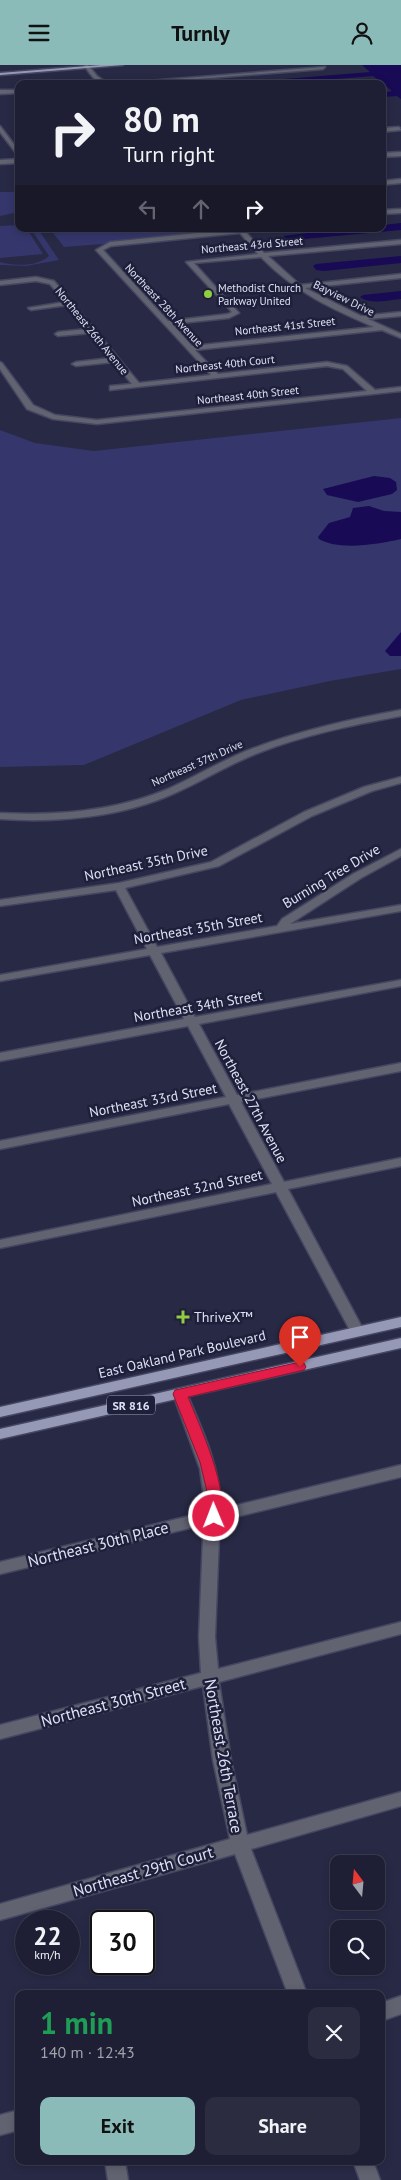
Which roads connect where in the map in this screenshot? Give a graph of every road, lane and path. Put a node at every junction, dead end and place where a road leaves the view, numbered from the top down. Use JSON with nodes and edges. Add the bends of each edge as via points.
{"nodes":[{"id":1,"x":82,"y":65,"type":"edge"},
{"id":2,"x":121,"y":65,"type":"edge"},
{"id":3,"x":90,"y":66,"type":"edge"},
{"id":4,"x":322,"y":66,"type":"edge"},
{"id":5,"x":0,"y":73,"type":"edge"},
{"id":6,"x":102,"y":80,"type":"edge"},
{"id":7,"x":159,"y":80,"type":"edge"},
{"id":8,"x":15,"y":91,"type":"edge"},
{"id":9,"x":0,"y":92,"type":"edge"},
{"id":10,"x":0,"y":128,"type":"edge"},
{"id":11,"x":399,"y":129,"type":"dead end"},
{"id":12,"x":386,"y":130,"type":"edge"},
{"id":13,"x":15,"y":149,"type":"edge"},
{"id":14,"x":401,"y":154,"type":"edge"},
{"id":15,"x":386,"y":155,"type":"edge"},
{"id":16,"x":15,"y":161,"type":"edge"},
{"id":17,"x":0,"y":162,"type":"edge"},
{"id":18,"x":401,"y":181,"type":"edge"},
{"id":19,"x":386,"y":183,"type":"edge"},
{"id":20,"x":401,"y":211,"type":"edge"},
{"id":21,"x":386,"y":212,"type":"edge"},
{"id":22,"x":222,"y":232,"type":"edge"},
{"id":23,"x":243,"y":232,"type":"edge"},
{"id":24,"x":401,"y":242,"type":"edge"},
{"id":25,"x":263,"y":255,"type":"junction"},
{"id":26,"x":401,"y":276,"type":"edge"},
{"id":27,"x":0,"y":283,"type":"edge"},
{"id":28,"x":298,"y":287,"type":"junction"},
{"id":29,"x":69,"y":303,"type":"junction"},
{"id":30,"x":31,"y":308,"type":"dead end"},
{"id":31,"x":401,"y":314,"type":"edge"},
{"id":32,"x":362,"y":318,"type":"junction"},
{"id":33,"x":167,"y":323,"type":"junction"},
{"id":34,"x":382,"y":327,"type":"junction"},
{"id":35,"x":92,"y":331,"type":"junction"},
{"id":36,"x":58,"y":334,"type":"dead end"},
{"id":37,"x":401,"y":336,"type":"edge"},
{"id":38,"x":190,"y":347,"type":"junction"},
{"id":39,"x":115,"y":360,"type":"junction"},
{"id":40,"x":0,"y":364,"type":"edge"},
{"id":41,"x":76,"y":364,"type":"dead end"},
{"id":42,"x":217,"y":377,"type":"junction"},
{"id":43,"x":138,"y":385,"type":"junction"},
{"id":44,"x":114,"y":388,"type":"dead end"},
{"id":45,"x":401,"y":389,"type":"edge"},
{"id":46,"x":374,"y":392,"type":"junction"},
{"id":47,"x":401,"y":713,"type":"edge"},
{"id":48,"x":401,"y":780,"type":"edge"},
{"id":49,"x":0,"y":816,"type":"edge"},
{"id":50,"x":401,"y":852,"type":"edge"},
{"id":51,"x":118,"y":886,"type":"junction"},
{"id":52,"x":0,"y":903,"type":"edge"},
{"id":53,"x":401,"y":908,"type":"edge"},
{"id":54,"x":281,"y":929,"type":"junction"},
{"id":55,"x":154,"y":951,"type":"junction"},
{"id":56,"x":0,"y":978,"type":"edge"},
{"id":57,"x":401,"y":983,"type":"edge"},
{"id":58,"x":192,"y":1022,"type":"junction"},
{"id":59,"x":0,"y":1057,"type":"edge"},
{"id":60,"x":401,"y":1067,"type":"edge"},
{"id":61,"x":234,"y":1100,"type":"junction"},
{"id":62,"x":0,"y":1145,"type":"edge"},
{"id":63,"x":401,"y":1162,"type":"edge"},
{"id":64,"x":281,"y":1187,"type":"junction"},
{"id":65,"x":0,"y":1244,"type":"edge"},
{"id":66,"x":401,"y":1322,"type":"edge"},
{"id":67,"x":378,"y":1327,"type":"junction"},
{"id":68,"x":357,"y":1331,"type":"junction"},
{"id":69,"x":401,"y":1343,"type":"edge"},
{"id":70,"x":367,"y":1351,"type":"junction"},
{"id":71,"x":336,"y":1358,"type":"junction"},
{"id":72,"x":180,"y":1394,"type":"junction"},
{"id":73,"x":0,"y":1412,"type":"edge"},
{"id":74,"x":0,"y":1434,"type":"edge"},
{"id":75,"x":401,"y":1471,"type":"edge"},
{"id":76,"x":214,"y":1516,"type":"junction"},
{"id":77,"x":211,"y":1537,"type":"dead end"},
{"id":78,"x":0,"y":1568,"type":"edge"},
{"id":79,"x":401,"y":1628,"type":"edge"},
{"id":80,"x":210,"y":1677,"type":"junction"},
{"id":81,"x":0,"y":1732,"type":"edge"},
{"id":82,"x":401,"y":1799,"type":"edge"},
{"id":83,"x":240,"y":1844,"type":"junction"},
{"id":84,"x":0,"y":1912,"type":"edge"},
{"id":85,"x":296,"y":1990,"type":"edge"},
{"id":86,"x":401,"y":2005,"type":"edge"},
{"id":87,"x":385,"y":2010,"type":"edge"},
{"id":88,"x":15,"y":2121,"type":"edge"},
{"id":89,"x":0,"y":2125,"type":"edge"},
{"id":90,"x":116,"y":2165,"type":"edge"},
{"id":91,"x":364,"y":2165,"type":"edge"},
{"id":92,"x":118,"y":2180,"type":"edge"},
{"id":93,"x":370,"y":2180,"type":"edge"}],
"edges":[{"from":1,"to":5,"type":"main road"},
{"from":2,"to":3,"type":"main road"},
{"from":3,"to":5,"type":"main road"},
{"from":3,"to":6,"type":"street"},
{"from":4,"to":7,"type":"street"},
{"from":8,"to":9,"type":"street"},
{"from":10,"to":13,"type":"street"},
{"from":11,"to":12,"type":"street"},
{"from":14,"to":15,"type":"street"},
{"from":16,"to":17,"type":"street"},
{"from":18,"to":19,"type":"street"},
{"from":20,"to":21,"type":"street"},
{"from":22,"to":33,"type":"street","name":"Northeast 28th Avenue","via":[[110,244],[99,250]]},
{"from":23,"to":25,"type":"street","name":"Bayview Drive"},
{"from":24,"to":25,"type":"street","name":"Northeast 43rd Street"},
{"from":25,"to":28,"type":"street","name":"Bayview Drive"},
{"from":25,"to":33,"type":"street","name":"Northeast 43rd Street","via":[[189,264],[235,314]]},
{"from":26,"to":28,"type":"street"},
{"from":27,"to":29,"type":"street","name":"Northeast 26th Avenue","via":[[46,279]]},
{"from":28,"to":32,"type":"street","name":"Bayview Drive"},
{"from":29,"to":30,"type":"street"},
{"from":29,"to":35,"type":"street","name":"Northeast 26th Avenue"},
{"from":31,"to":32,"type":"street"},
{"from":32,"to":34,"type":"street","name":"Bayview Drive"},
{"from":33,"to":38,"type":"street","name":"Northeast 28th Avenue"},
{"from":34,"to":37,"type":"street","name":"Bayview Drive"},
{"from":34,"to":38,"type":"street","name":"Northeast 41st Street"},
{"from":35,"to":36,"type":"street"},
{"from":35,"to":39,"type":"street","name":"Northeast 26th Avenue"},
{"from":38,"to":42,"type":"street","name":"Northeast 28th Avenue"},
{"from":39,"to":41,"type":"street"},
{"from":39,"to":43,"type":"street","name":"Northeast 26th Avenue"},
{"from":40,"to":46,"type":"street","name":"Northeast 40th Street","via":[[30,407],[53,417],[97,422]]},
{"from":42,"to":43,"type":"street","name":"Northeast 40th Court"},
{"from":42,"to":46,"type":"street","name":"Northeast 40th Court","via":[[338,365],[346,367]]},
{"from":43,"to":44,"type":"street","name":"Northeast 40th Court"},
{"from":45,"to":46,"type":"street","name":"Northeast 40th Street"},
{"from":47,"to":49,"type":"street","name":"Northeast 37th Drive","via":[[302,735],[236,758],[162,794],[117,807],[64,816]]},
{"from":48,"to":51,"type":"street","name":"Northeast 35th Drive","via":[[368,789],[308,814],[215,864]]},
{"from":50,"to":54,"type":"street","name":"Burning Tree Drive","via":[[286,921]]},
{"from":51,"to":52,"type":"street","name":"Northeast 35th Drive"},
{"from":51,"to":55,"type":"street","name":"Northeast 27th Avenue"},
{"from":53,"to":54,"type":"street","name":"Northeast 35th Street"},
{"from":54,"to":55,"type":"street","name":"Northeast 35th Street"},
{"from":55,"to":56,"type":"street","name":"Northeast 35th Street"},
{"from":55,"to":58,"type":"street","name":"Northeast 27th Avenue"},
{"from":57,"to":58,"type":"street","name":"Northeast 34th Street"},
{"from":58,"to":59,"type":"street","name":"Northeast 34th Street"},
{"from":58,"to":61,"type":"street","name":"Northeast 27th Avenue"},
{"from":60,"to":61,"type":"street","name":"Northeast 33rd Street"},
{"from":61,"to":62,"type":"street","name":"Northeast 33rd Street"},
{"from":61,"to":64,"type":"street","name":"Northeast 27th Avenue"},
{"from":63,"to":64,"type":"street","name":"Northeast 32nd Street"},
{"from":64,"to":65,"type":"street","name":"Northeast 32nd Street"},
{"from":64,"to":68,"type":"street","name":"Northeast 27th Avenue"},
{"from":66,"to":67,"type":"main road","name":"East Oakland Park Boulevard","number":"SR 816"},
{"from":67,"to":68,"type":"main road","name":"East Oakland Park Boulevard","number":"SR 816"},
{"from":67,"to":70,"type":"main road","via":[[367,1344]]},
{"from":68,"to":71,"type":"main road","via":[[356,1341],[349,1350]]},
{"from":68,"to":73,"type":"main road","name":"East Oakland Park Boulevard","number":"SR 816"},
{"from":69,"to":70,"type":"main road","number":"SR 816"},
{"from":70,"to":71,"type":"main road","number":"SR 816"},
{"from":71,"to":72,"type":"main road","number":"SR 816"},
{"from":72,"to":74,"type":"main road","number":"SR 816"},
{"from":72,"to":76,"type":"street","via":[[206,1462],[214,1496]]},
{"from":75,"to":76,"type":"street","name":"Northeast 30th Place"},
{"from":76,"to":78,"type":"street","name":"Northeast 30th Place"},
{"from":77,"to":80,"type":"street","name":"Northeast 26th Terrace","via":[[207,1601]]},
{"from":79,"to":80,"type":"street","name":"Northeast 30th Street"},
{"from":80,"to":81,"type":"street","name":"Northeast 30th Street"},
{"from":80,"to":83,"type":"street","name":"Northeast 26th Terrace","via":[[222,1760]]},
{"from":82,"to":83,"type":"street","name":"Northeast 29th Court"},
{"from":83,"to":84,"type":"street","name":"Northeast 29th Court"},
{"from":83,"to":85,"type":"street","name":"Northeast 26th Terrace"},
{"from":86,"to":87,"type":"street"},
{"from":88,"to":89,"type":"street"},
{"from":90,"to":92,"type":"street"},
{"from":91,"to":93,"type":"street"}]}
